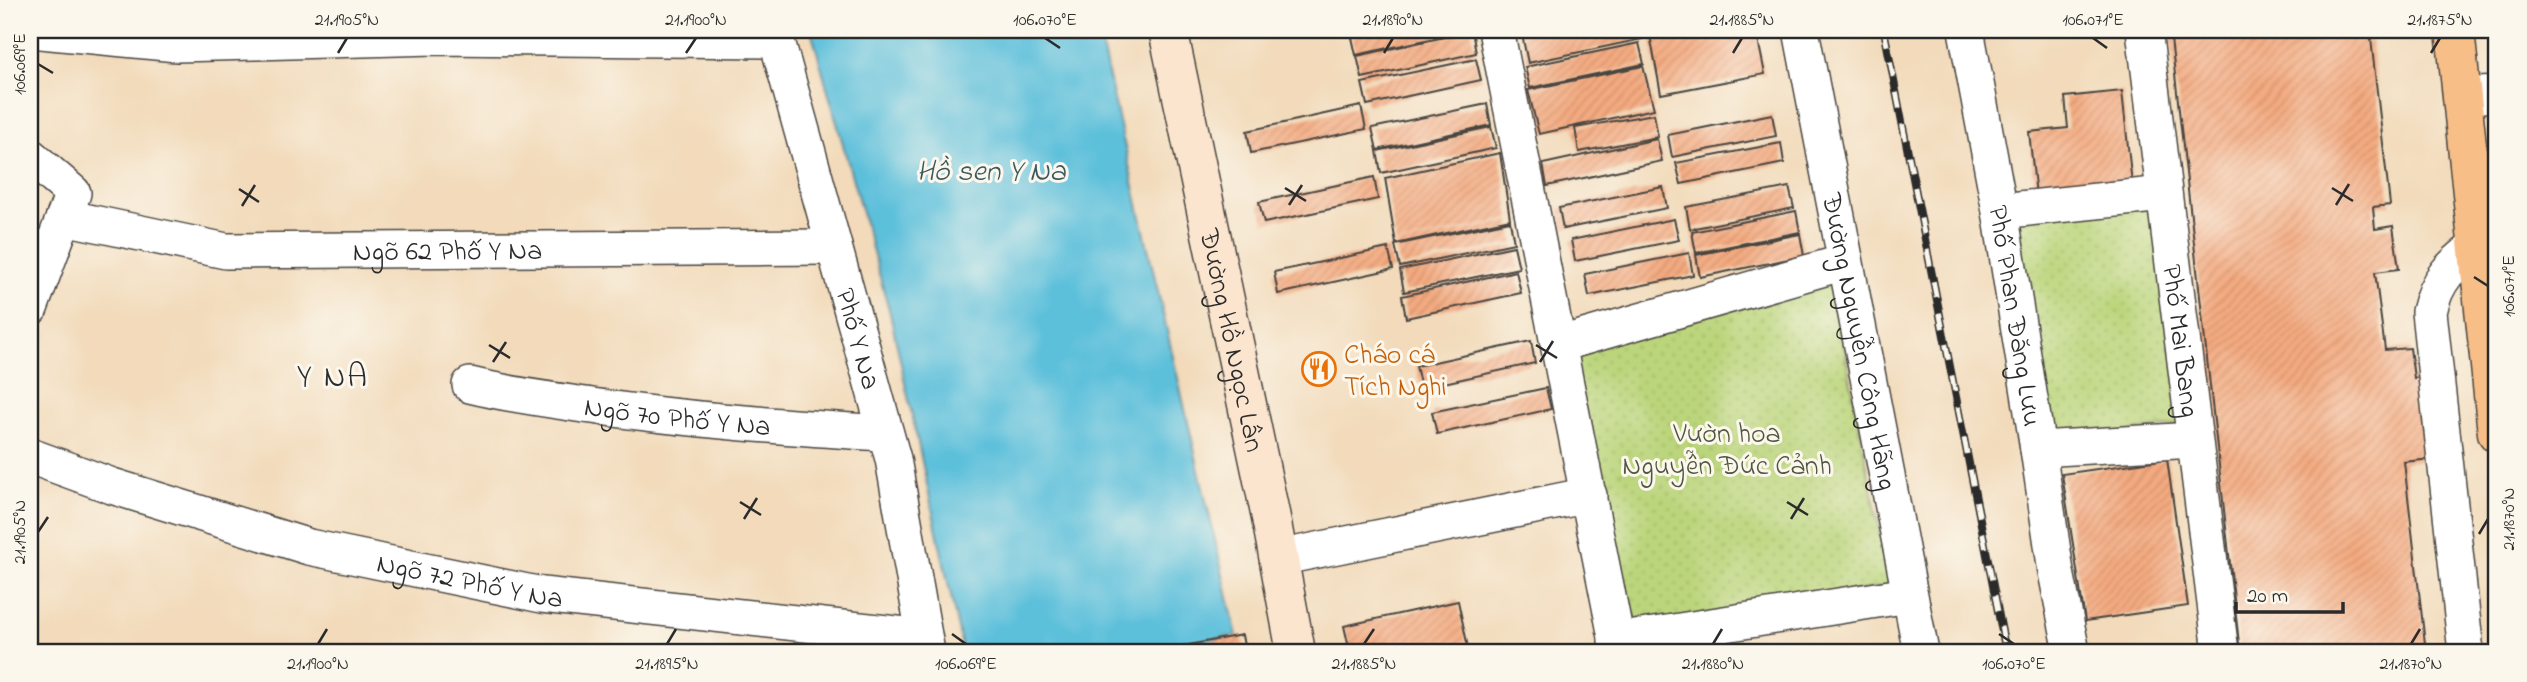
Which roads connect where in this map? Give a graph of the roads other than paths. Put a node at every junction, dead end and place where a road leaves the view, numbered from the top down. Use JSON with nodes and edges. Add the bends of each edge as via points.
{"nodes":[{"id":1,"x":30,"y":30,"type":"edge"},
{"id":2,"x":1168,"y":30,"type":"edge"},
{"id":3,"x":1496,"y":30,"type":"edge"},
{"id":4,"x":1801,"y":30,"type":"edge"},
{"id":5,"x":1966,"y":30,"type":"edge"},
{"id":6,"x":2144,"y":30,"type":"edge"},
{"id":7,"x":2455,"y":30,"type":"edge"},
{"id":8,"x":775,"y":35,"type":"edge"},
{"id":9,"x":2480,"y":95,"type":"edge"},
{"id":10,"x":30,"y":156,"type":"edge"},
{"id":11,"x":2164,"y":194,"type":"junction"},
{"id":12,"x":2000,"y":211,"type":"junction"},
{"id":13,"x":64,"y":217,"type":"junction"},
{"id":14,"x":2477,"y":246,"type":"junction"},
{"id":15,"x":833,"y":247,"type":"junction"},
{"id":16,"x":1845,"y":262,"type":"junction"},
{"id":17,"x":30,"y":308,"type":"edge"},
{"id":18,"x":1560,"y":344,"type":"junction"},
{"id":19,"x":470,"y":385,"type":"dead end"},
{"id":20,"x":885,"y":433,"type":"junction"},
{"id":21,"x":2497,"y":433,"type":"edge"},
{"id":22,"x":2194,"y":440,"type":"junction"},
{"id":23,"x":2038,"y":449,"type":"junction"},
{"id":24,"x":30,"y":456,"type":"edge"},
{"id":25,"x":1589,"y":495,"type":"junction"},
{"id":26,"x":1278,"y":558,"type":"junction"},
{"id":27,"x":1909,"y":595,"type":"junction"},
{"id":28,"x":925,"y":644,"type":"edge"},
{"id":29,"x":1618,"y":646,"type":"edge"},
{"id":30,"x":1296,"y":652,"type":"edge"},
{"id":31,"x":1921,"y":652,"type":"edge"},
{"id":32,"x":2072,"y":652,"type":"edge"},
{"id":33,"x":2221,"y":652,"type":"edge"},
{"id":34,"x":2466,"y":652,"type":"edge"}],
"edges":[{"from":1,"to":8,"type":"street","via":[[177,44]]},
{"from":2,"to":26,"type":"street","name":"Đường Hồ Ngọc Lân"},
{"from":3,"to":18,"type":"street"},
{"from":4,"to":16,"type":"street","name":"Đường Nguyễn Công Hãng"},
{"from":5,"to":12,"type":"street","name":"Phố Phan Đăng Lưu"},
{"from":6,"to":11,"type":"street","name":"Phố Mai Bang"},
{"from":7,"to":9,"type":"main road"},
{"from":8,"to":15,"type":"street","name":"Phố Y Na"},
{"from":9,"to":14,"type":"main road"},
{"from":10,"to":13,"type":"street","via":[[73,193]]},
{"from":11,"to":12,"type":"street"},
{"from":11,"to":22,"type":"street","name":"Phố Mai Bang"},
{"from":12,"to":23,"type":"street","name":"Phố Phan Đăng Lưu"},
{"from":13,"to":15,"type":"street","name":"Ngõ 62 Phố Y Na","via":[[226,251]]},
{"from":13,"to":17,"type":"street"},
{"from":14,"to":21,"type":"main road"},
{"from":14,"to":34,"type":"street","via":[[2450,267],[2429,312]]},
{"from":15,"to":20,"type":"street","name":"Phố Y Na"},
{"from":16,"to":18,"type":"street"},
{"from":16,"to":27,"type":"street","name":"Đường Nguyễn Công Hãng"},
{"from":18,"to":25,"type":"street"},
{"from":19,"to":20,"type":"street","name":"Ngõ 70 Phố Y Na","via":[[656,415]]},
{"from":20,"to":28,"type":"street","name":"Phố Y Na"},
{"from":22,"to":23,"type":"street","name":"Phố Phan Đăng Lưu"},
{"from":22,"to":33,"type":"street","name":"Phố Mai Bang"},
{"from":23,"to":32,"type":"street"},
{"from":24,"to":28,"type":"street","name":"Ngõ 72 Phố Y Na","via":[[309,547],[516,590]]},
{"from":25,"to":26,"type":"street"},
{"from":25,"to":29,"type":"street"},
{"from":26,"to":30,"type":"street","name":"Đường Hồ Ngọc Lân"},
{"from":27,"to":29,"type":"street"},
{"from":27,"to":31,"type":"street","name":"Đường Nguyễn Công Hãng"}]}
